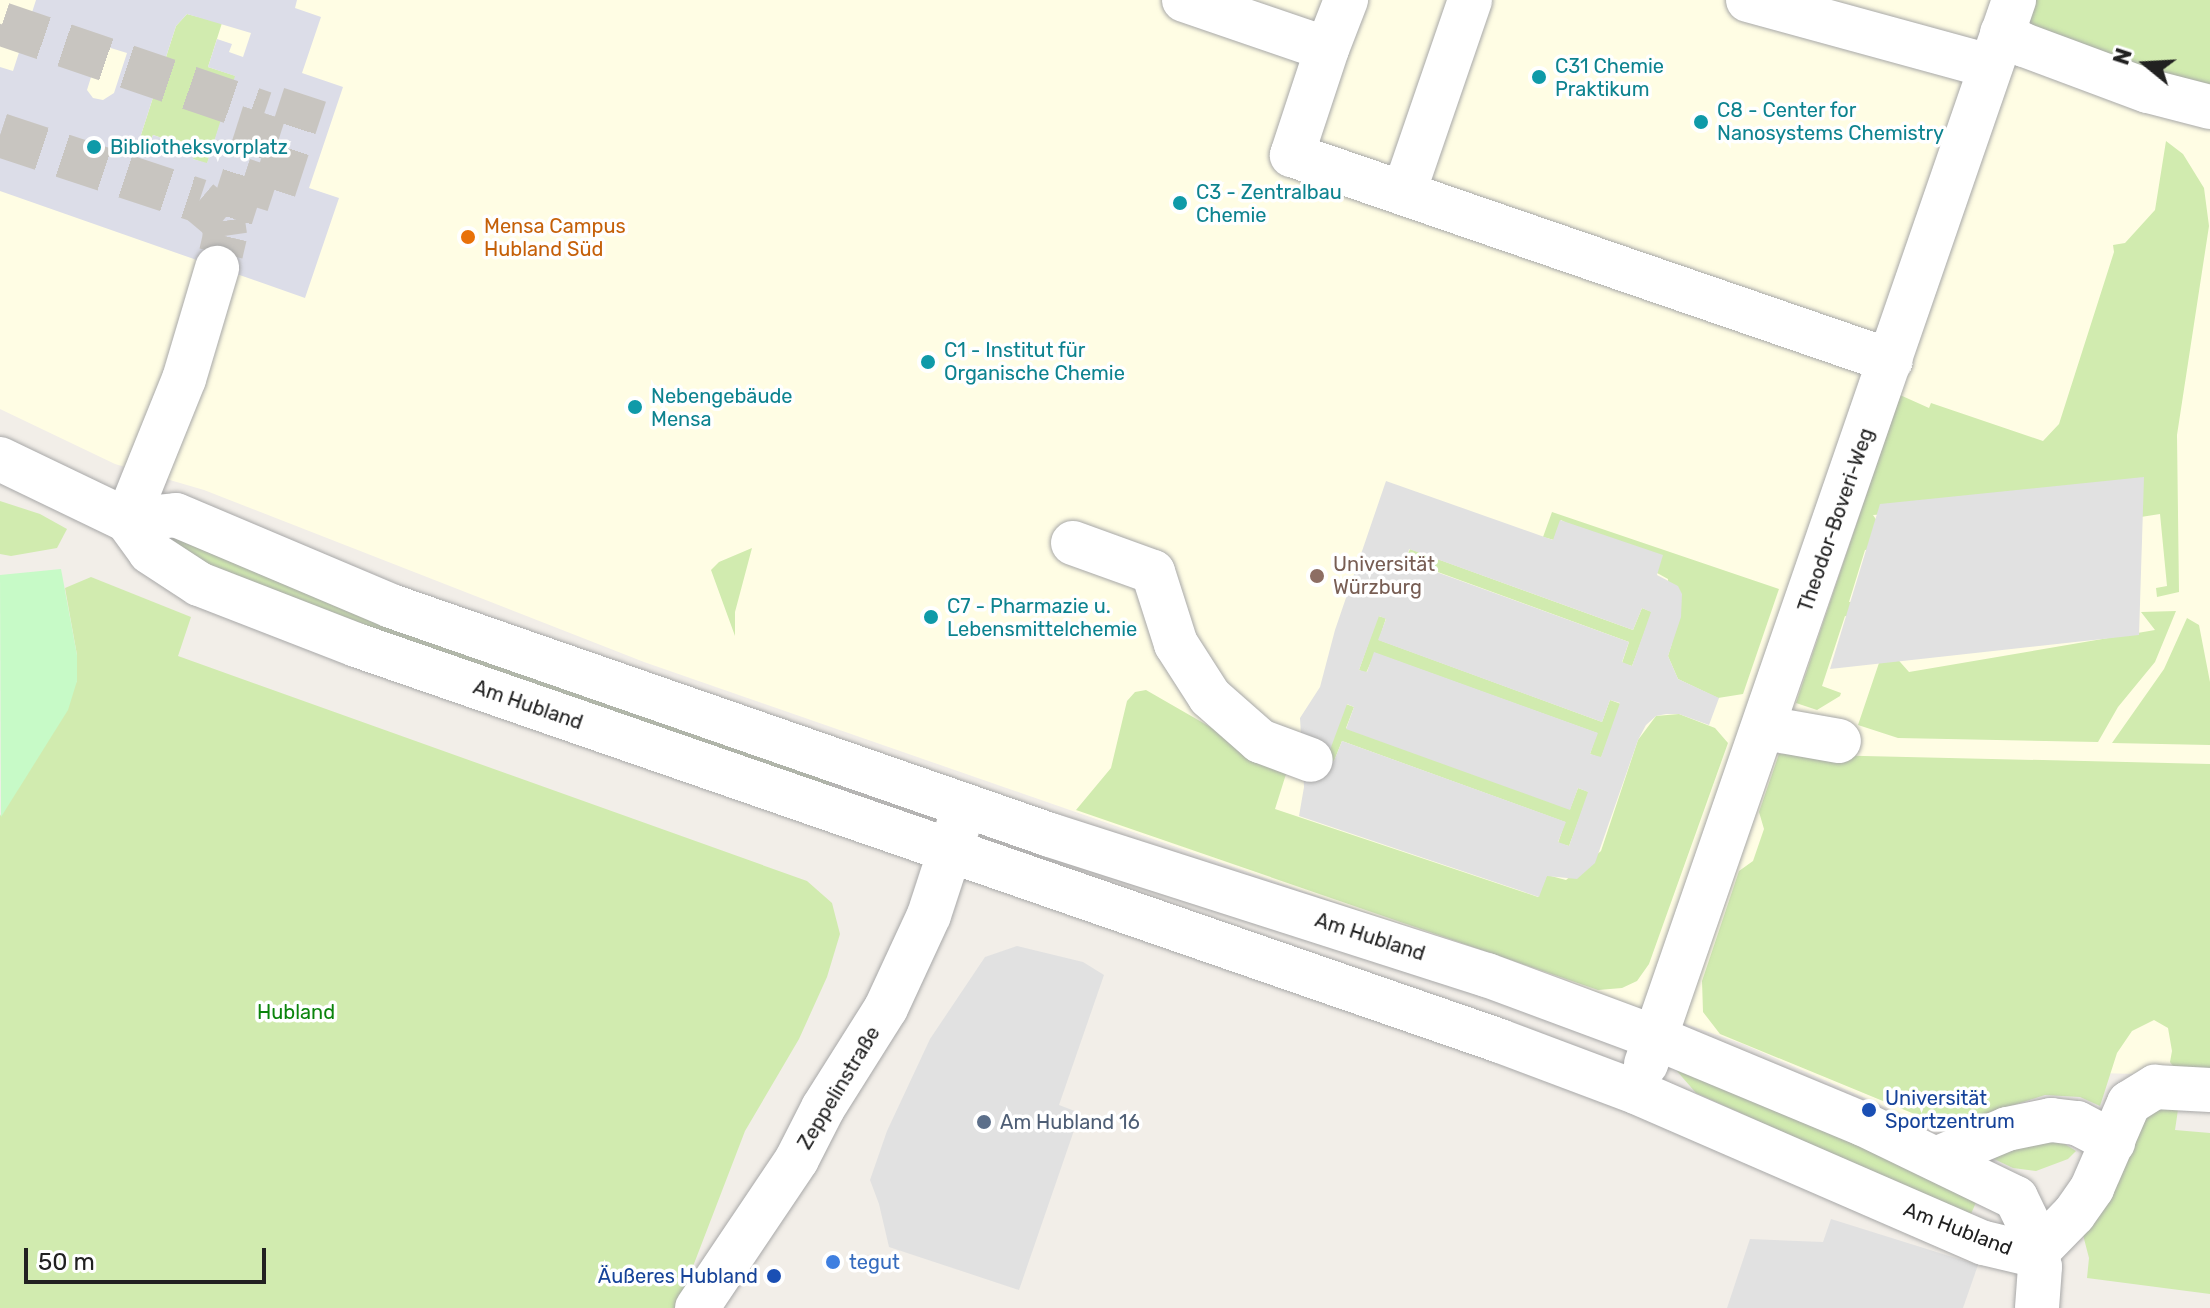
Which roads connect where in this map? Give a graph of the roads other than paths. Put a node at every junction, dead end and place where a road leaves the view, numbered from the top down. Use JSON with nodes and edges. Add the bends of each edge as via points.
{"nodes":[{"id":1,"x":1184,"y":0,"type":"edge"},
{"id":2,"x":1346,"y":0,"type":"edge"},
{"id":3,"x":1470,"y":0,"type":"edge"},
{"id":4,"x":1748,"y":0,"type":"edge"},
{"id":5,"x":2002,"y":33,"type":"edge"},
{"id":6,"x":1327,"y":49,"type":"junction"},
{"id":7,"x":2210,"y":107,"type":"edge"},
{"id":8,"x":1404,"y":192,"type":"junction"},
{"id":9,"x":229,"y":272,"type":"tunnel mouth"},
{"id":10,"x":1891,"y":361,"type":"junction"},
{"id":11,"x":0,"y":459,"type":"edge"},
{"id":12,"x":0,"y":483,"type":"edge"},
{"id":13,"x":44,"y":483,"type":"junction"},
{"id":14,"x":127,"y":520,"type":"junction"},
{"id":15,"x":1073,"y":543,"type":"dead end"},
{"id":16,"x":1765,"y":728,"type":"junction"},
{"id":17,"x":1839,"y":741,"type":"dead end"},
{"id":18,"x":1311,"y":760,"type":"dead end"},
{"id":19,"x":964,"y":805,"type":"junction"},
{"id":20,"x":952,"y":853,"type":"junction"},
{"id":21,"x":1656,"y":1038,"type":"junction"},
{"id":22,"x":2210,"y":1090,"type":"edge"},
{"id":23,"x":1636,"y":1092,"type":"junction"},
{"id":24,"x":2113,"y":1142,"type":"junction"},
{"id":25,"x":1938,"y":1158,"type":"junction"},
{"id":26,"x":2034,"y":1255,"type":"junction"},
{"id":27,"x":697,"y":1308,"type":"edge"},
{"id":28,"x":2037,"y":1308,"type":"edge"}],
"edges":[{"from":1,"to":6,"type":"street"},
{"from":2,"to":6,"type":"street"},
{"from":3,"to":8,"type":"street"},
{"from":4,"to":5,"type":"street"},
{"from":5,"to":7,"type":"street","via":[[2148,91]]},
{"from":5,"to":10,"type":"street","name":"Theodor-Boveri-Weg"},
{"from":6,"to":8,"type":"street","via":[[1292,155]]},
{"from":8,"to":10,"type":"street"},
{"from":9,"to":14,"type":"street","via":[[194,345]]},
{"from":10,"to":16,"type":"street","name":"Theodor-Boveri-Weg"},
{"from":11,"to":13,"type":"street","name":"Am Hubland"},
{"from":12,"to":13,"type":"street"},
{"from":13,"to":14,"type":"street","name":"Am Hubland"},
{"from":14,"to":19,"type":"street","name":"Am Hubland","via":[[176,515],[391,606]]},
{"from":14,"to":20,"type":"street","name":"Am Hubland","via":[[150,552],[199,584],[356,645]]},
{"from":15,"to":18,"type":"street","via":[[1153,572],[1176,644],[1210,697],[1260,741]]},
{"from":16,"to":17,"type":"street"},
{"from":16,"to":21,"type":"street","name":"Theodor-Boveri-Weg"},
{"from":19,"to":20,"type":"street"},
{"from":19,"to":21,"type":"street","name":"Am Hubland","via":[[1487,975]]},
{"from":20,"to":23,"type":"street","name":"Am Hubland"},
{"from":20,"to":27,"type":"street","name":"Zeppelinstraße","via":[[886,1008],[797,1159]]},
{"from":21,"to":23,"type":"street","name":"Theodor-Boveri-Weg"},
{"from":21,"to":25,"type":"street","name":"Am Hubland"},
{"from":22,"to":24,"type":"street","via":[[2155,1087],[2129,1103]]},
{"from":23,"to":26,"type":"street","name":"Am Hubland","via":[[1984,1243]]},
{"from":24,"to":25,"type":"street","via":[[2077,1123],[2051,1120],[2007,1129]]},
{"from":24,"to":26,"type":"street","via":[[2074,1214]]},
{"from":25,"to":26,"type":"street","name":"Am Hubland","via":[[2016,1198],[2033,1233]]},
{"from":26,"to":28,"type":"street","via":[[2040,1267]]}]}
